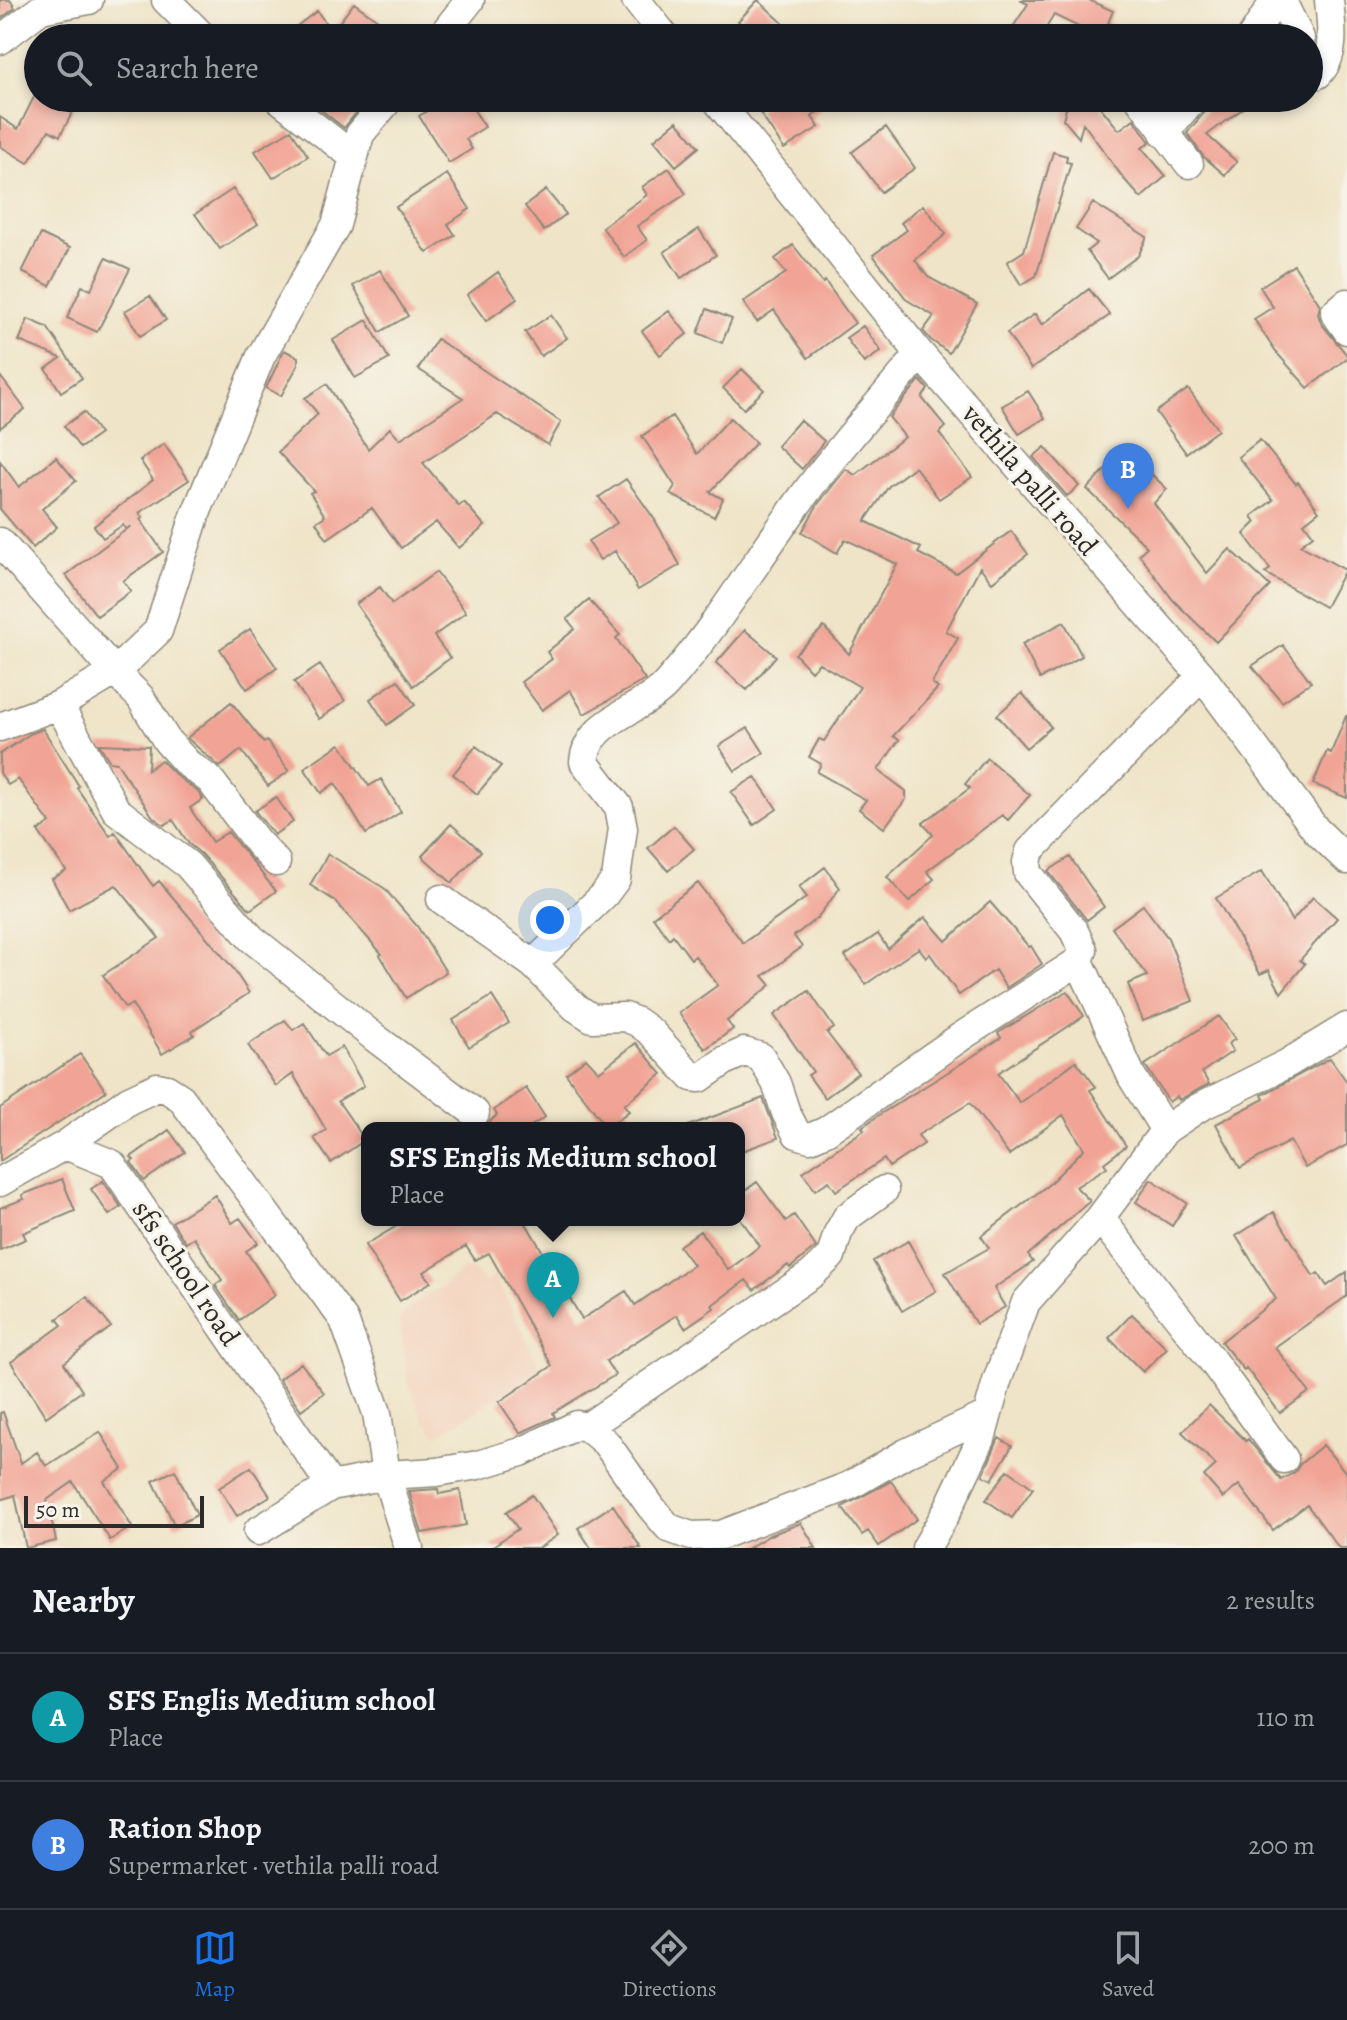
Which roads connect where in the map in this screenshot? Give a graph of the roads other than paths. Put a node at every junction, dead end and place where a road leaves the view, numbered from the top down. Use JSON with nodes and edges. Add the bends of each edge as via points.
{"nodes":[{"id":1,"x":89,"y":0,"type":"edge"},
{"id":2,"x":166,"y":0,"type":"edge"},
{"id":3,"x":470,"y":0,"type":"edge"},
{"id":4,"x":636,"y":0,"type":"edge"},
{"id":5,"x":1329,"y":0,"type":"edge"},
{"id":6,"x":190,"y":24,"type":"edge"},
{"id":7,"x":451,"y":24,"type":"edge"},
{"id":8,"x":655,"y":24,"type":"edge"},
{"id":9,"x":1260,"y":24,"type":"edge"},
{"id":10,"x":1293,"y":24,"type":"edge"},
{"id":11,"x":0,"y":40,"type":"edge"},
{"id":12,"x":1323,"y":69,"type":"edge"},
{"id":13,"x":296,"y":112,"type":"edge"},
{"id":14,"x":378,"y":112,"type":"edge"},
{"id":15,"x":726,"y":112,"type":"edge"},
{"id":16,"x":1149,"y":112,"type":"edge"},
{"id":17,"x":1182,"y":112,"type":"edge"},
{"id":18,"x":1164,"y":133,"type":"junction"},
{"id":19,"x":354,"y":157,"type":"junction"},
{"id":20,"x":1189,"y":164,"type":"dead end"},
{"id":21,"x":1347,"y":303,"type":"edge"},
{"id":22,"x":1347,"y":330,"type":"edge"},
{"id":23,"x":920,"y":354,"type":"junction"},
{"id":24,"x":0,"y":542,"type":"edge"},
{"id":25,"x":115,"y":672,"type":"junction"},
{"id":26,"x":1202,"y":676,"type":"junction"},
{"id":27,"x":59,"y":705,"type":"junction"},
{"id":28,"x":0,"y":727,"type":"edge"},
{"id":29,"x":1347,"y":860,"type":"edge"},
{"id":30,"x":276,"y":862,"type":"dead end"},
{"id":31,"x":441,"y":899,"type":"dead end"},
{"id":32,"x":1079,"y":961,"type":"junction"},
{"id":33,"x":533,"y":964,"type":"junction"},
{"id":34,"x":1347,"y":1027,"type":"edge"},
{"id":35,"x":475,"y":1113,"type":"dead end"},
{"id":36,"x":1165,"y":1130,"type":"junction"},
{"id":37,"x":65,"y":1145,"type":"junction"},
{"id":38,"x":0,"y":1182,"type":"edge"},
{"id":39,"x":884,"y":1190,"type":"dead end"},
{"id":40,"x":1100,"y":1218,"type":"junction"},
{"id":41,"x":987,"y":1415,"type":"junction"},
{"id":42,"x":587,"y":1427,"type":"junction"},
{"id":43,"x":1284,"y":1459,"type":"dead end"},
{"id":44,"x":386,"y":1475,"type":"junction"},
{"id":45,"x":331,"y":1486,"type":"junction"},
{"id":46,"x":258,"y":1531,"type":"dead end"},
{"id":47,"x":409,"y":1548,"type":"edge"},
{"id":48,"x":926,"y":1548,"type":"edge"}],
"edges":[{"from":1,"to":11,"type":"street","via":[[41,9]]},
{"from":2,"to":6,"type":"street"},
{"from":3,"to":7,"type":"street"},
{"from":4,"to":8,"type":"street"},
{"from":5,"to":12,"type":"street","via":[[1331,50]]},
{"from":9,"to":10,"type":"street","via":[[1272,5],[1283,3]]},
{"from":13,"to":19,"type":"street"},
{"from":14,"to":19,"type":"street","via":[[360,134]]},
{"from":15,"to":23,"type":"street","name":"vethila palli road"},
{"from":16,"to":18,"type":"street"},
{"from":17,"to":18,"type":"street"},
{"from":18,"to":20,"type":"street"},
{"from":19,"to":25,"type":"street","via":[[336,225],[255,371],[195,516],[158,631]]},
{"from":21,"to":22,"type":"street","via":[[1335,313]]},
{"from":23,"to":26,"type":"street","name":"vethila palli road"},
{"from":23,"to":33,"type":"street","via":[[804,494],[665,686],[601,729],[585,747],[584,762],[619,807],[623,828],[616,879]]},
{"from":24,"to":25,"type":"street"},
{"from":25,"to":27,"type":"street"},
{"from":25,"to":30,"type":"street","via":[[140,697],[167,741],[210,780]]},
{"from":26,"to":29,"type":"street","name":"vethila palli road","via":[[1316,830]]},
{"from":26,"to":32,"type":"street","via":[[1030,851],[1028,873],[1074,931],[1083,950]]},
{"from":27,"to":28,"type":"street"},
{"from":27,"to":35,"type":"street","via":[[116,810],[188,865],[251,938]]},
{"from":31,"to":33,"type":"street"},
{"from":32,"to":33,"type":"street","via":[[810,1138],[793,1129],[761,1057],[744,1052],[700,1078],[692,1077],[637,1022],[592,1018]]},
{"from":32,"to":36,"type":"street","via":[[1126,1065]]},
{"from":34,"to":36,"type":"street"},
{"from":36,"to":40,"type":"street"},
{"from":37,"to":38,"type":"street"},
{"from":37,"to":44,"type":"street","via":[[157,1087],[181,1098],[344,1320],[377,1413]]},
{"from":37,"to":45,"type":"street","name":"sfs school road","via":[[112,1164]]},
{"from":39,"to":42,"type":"street","via":[[847,1217],[831,1256],[812,1274]]},
{"from":40,"to":41,"type":"street","via":[[1026,1302]]},
{"from":40,"to":43,"type":"street"},
{"from":41,"to":42,"type":"street","via":[[849,1486],[721,1535],[691,1536],[669,1528],[606,1443]]},
{"from":41,"to":48,"type":"street","via":[[981,1439]]},
{"from":42,"to":44,"type":"street","via":[[554,1433],[521,1452],[478,1465]]},
{"from":44,"to":45,"type":"street"},
{"from":44,"to":47,"type":"street"},
{"from":45,"to":46,"type":"street"}]}
